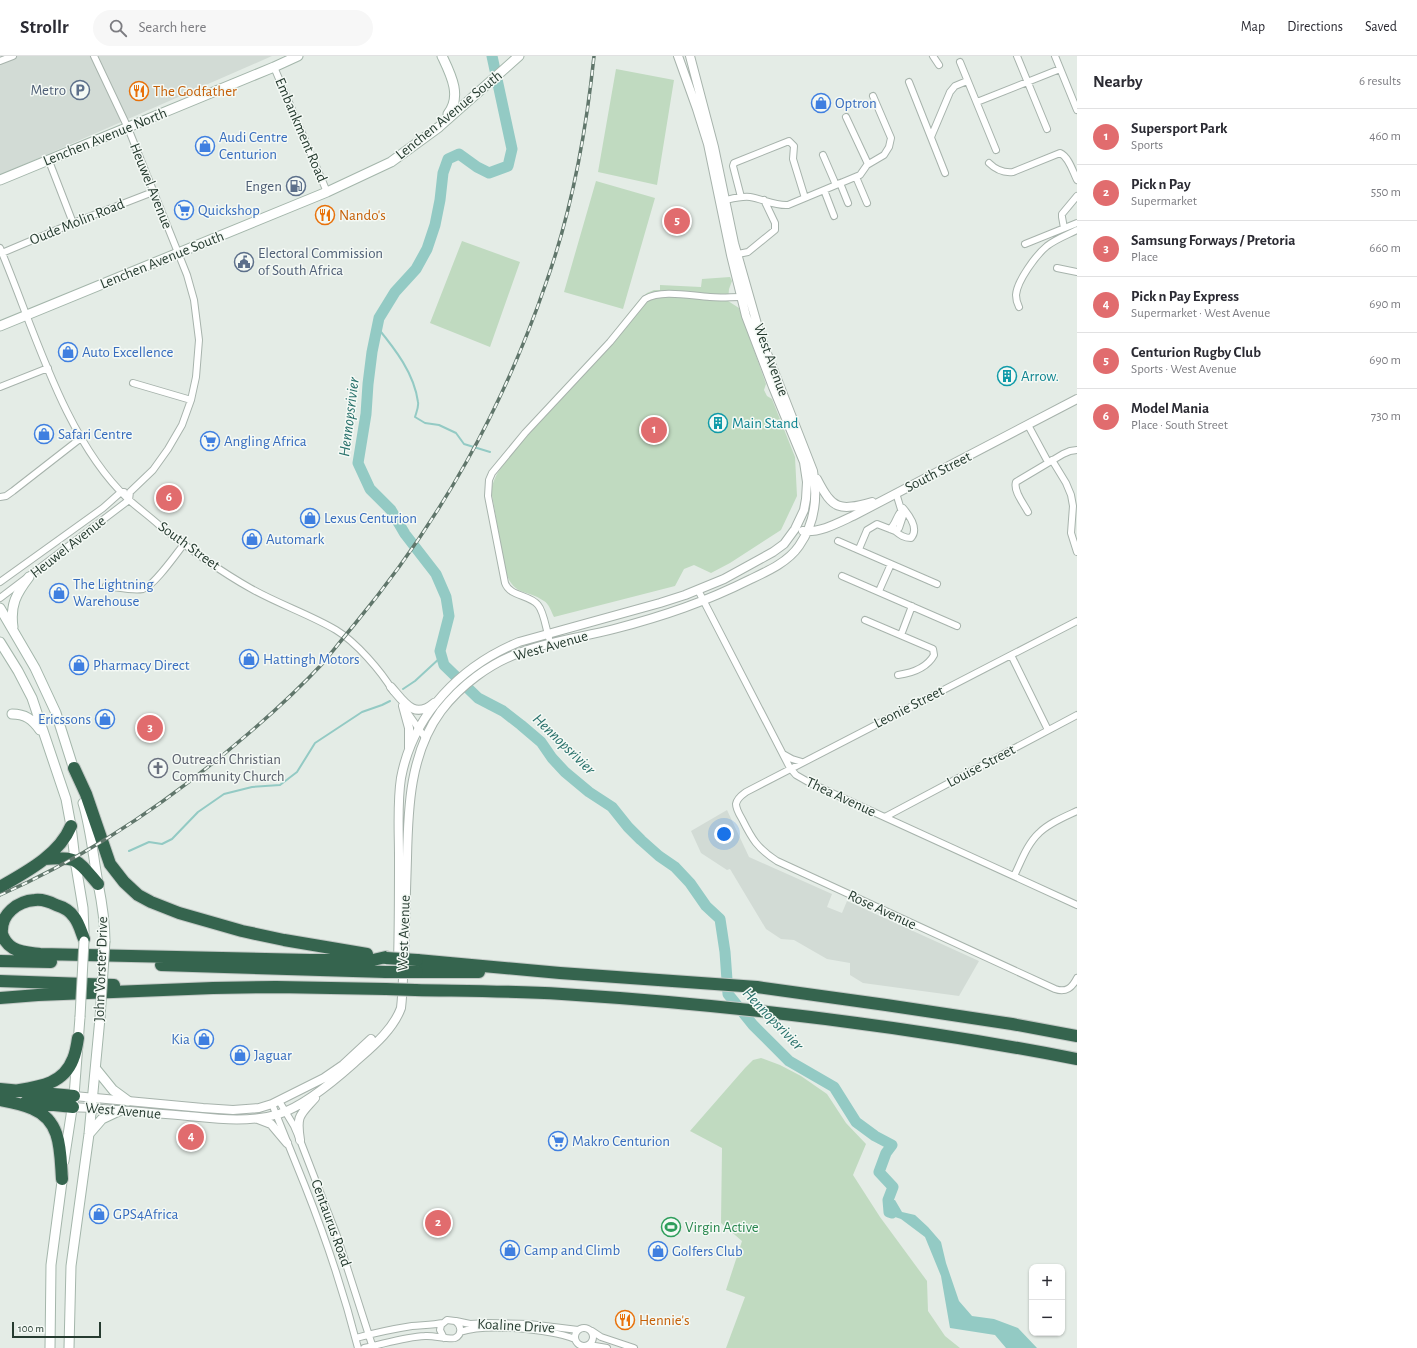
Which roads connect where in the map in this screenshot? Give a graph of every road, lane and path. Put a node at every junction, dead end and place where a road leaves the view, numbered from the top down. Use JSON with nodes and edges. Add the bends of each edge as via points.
{"nodes":[{"id":1,"x":14,"y":56,"type":"edge"},
{"id":2,"x":94,"y":56,"type":"edge"},
{"id":3,"x":298,"y":56,"type":"edge"},
{"id":4,"x":442,"y":56,"type":"edge"},
{"id":5,"x":519,"y":56,"type":"edge"},
{"id":6,"x":678,"y":56,"type":"edge"},
{"id":7,"x":690,"y":56,"type":"edge"},
{"id":8,"x":933,"y":56,"type":"edge"},
{"id":9,"x":1017,"y":56,"type":"edge"},
{"id":10,"x":1055,"y":56,"type":"edge"},
{"id":11,"x":0,"y":61,"type":"edge"},
{"id":12,"x":960,"y":62,"type":"dead end"},
{"id":13,"x":939,"y":65,"type":"dead end"},
{"id":14,"x":274,"y":67,"type":"junction"},
{"id":15,"x":1060,"y":69,"type":"junction"},
{"id":16,"x":967,"y":81,"type":"junction"},
{"id":17,"x":909,"y":82,"type":"dead end"},
{"id":18,"x":1028,"y":82,"type":"junction"},
{"id":19,"x":874,"y":96,"type":"dead end"},
{"id":20,"x":977,"y":102,"type":"junction"},
{"id":21,"x":1077,"y":110,"type":"edge"},
{"id":22,"x":846,"y":117,"type":"dead end"},
{"id":23,"x":439,"y":126,"type":"junction"},
{"id":24,"x":128,"y":128,"type":"junction"},
{"id":25,"x":1047,"y":129,"type":"dead end"},
{"id":26,"x":931,"y":137,"type":"junction"},
{"id":27,"x":996,"y":150,"type":"dead end"},
{"id":28,"x":823,"y":155,"type":"dead end"},
{"id":29,"x":49,"y":160,"type":"junction"},
{"id":30,"x":989,"y":163,"type":"dead end"},
{"id":31,"x":868,"y":164,"type":"junction"},
{"id":32,"x":945,"y":173,"type":"dead end"},
{"id":33,"x":856,"y":177,"type":"junction"},
{"id":34,"x":0,"y":180,"type":"edge"},
{"id":35,"x":1077,"y":180,"type":"edge"},
{"id":36,"x":838,"y":184,"type":"junction"},
{"id":37,"x":824,"y":190,"type":"junction"},
{"id":38,"x":153,"y":192,"type":"junction"},
{"id":39,"x":328,"y":192,"type":"junction"},
{"id":40,"x":1077,"y":196,"type":"edge"},
{"id":41,"x":741,"y":197,"type":"junction"},
{"id":42,"x":805,"y":198,"type":"junction"},
{"id":43,"x":764,"y":200,"type":"junction"},
{"id":44,"x":723,"y":201,"type":"junction"},
{"id":45,"x":848,"y":203,"type":"dead end"},
{"id":46,"x":867,"y":203,"type":"dead end"},
{"id":47,"x":834,"y":216,"type":"dead end"},
{"id":48,"x":73,"y":223,"type":"junction"},
{"id":49,"x":1077,"y":223,"type":"edge"},
{"id":50,"x":1064,"y":228,"type":"junction"},
{"id":51,"x":1077,"y":230,"type":"edge"},
{"id":52,"x":1025,"y":244,"type":"dead end"},
{"id":53,"x":1,"y":251,"type":"edge"},
{"id":54,"x":178,"y":253,"type":"junction"},
{"id":55,"x":734,"y":255,"type":"junction"},
{"id":56,"x":1057,"y":268,"type":"dead end"},
{"id":57,"x":1077,"y":272,"type":"edge"},
{"id":58,"x":741,"y":297,"type":"junction"},
{"id":59,"x":1018,"y":307,"type":"dead end"},
{"id":60,"x":26,"y":315,"type":"junction"},
{"id":61,"x":0,"y":326,"type":"edge"},
{"id":62,"x":48,"y":368,"type":"junction"},
{"id":63,"x":133,"y":383,"type":"dead end"},
{"id":64,"x":0,"y":387,"type":"edge"},
{"id":65,"x":1077,"y":399,"type":"edge"},
{"id":66,"x":191,"y":400,"type":"junction"},
{"id":67,"x":1028,"y":425,"type":"junction"},
{"id":68,"x":81,"y":438,"type":"junction"},
{"id":69,"x":1077,"y":450,"type":"edge"},
{"id":70,"x":1050,"y":461,"type":"junction"},
{"id":71,"x":813,"y":471,"type":"junction"},
{"id":72,"x":121,"y":492,"type":"junction"},
{"id":73,"x":130,"y":492,"type":"junction"},
{"id":74,"x":896,"y":493,"type":"junction"},
{"id":75,"x":0,"y":497,"type":"edge"},
{"id":76,"x":886,"y":498,"type":"junction"},
{"id":77,"x":129,"y":500,"type":"junction"},
{"id":78,"x":901,"y":508,"type":"junction"},
{"id":79,"x":1028,"y":512,"type":"dead end"},
{"id":80,"x":795,"y":529,"type":"junction"},
{"id":81,"x":892,"y":530,"type":"junction"},
{"id":82,"x":807,"y":531,"type":"junction"},
{"id":83,"x":838,"y":541,"type":"dead end"},
{"id":84,"x":184,"y":544,"type":"junction"},
{"id":85,"x":859,"y":550,"type":"junction"},
{"id":86,"x":1077,"y":552,"type":"edge"},
{"id":87,"x":891,"y":564,"type":"junction"},
{"id":88,"x":842,"y":576,"type":"dead end"},
{"id":89,"x":29,"y":577,"type":"junction"},
{"id":90,"x":0,"y":582,"type":"edge"},
{"id":91,"x":938,"y":584,"type":"dead end"},
{"id":92,"x":106,"y":586,"type":"dead end"},
{"id":93,"x":698,"y":590,"type":"junction"},
{"id":94,"x":879,"y":591,"type":"junction"},
{"id":95,"x":0,"y":598,"type":"edge"},
{"id":96,"x":703,"y":601,"type":"junction"},
{"id":97,"x":912,"y":606,"type":"junction"},
{"id":98,"x":0,"y":608,"type":"edge"},
{"id":99,"x":865,"y":620,"type":"dead end"},
{"id":100,"x":1077,"y":621,"type":"edge"},
{"id":101,"x":957,"y":626,"type":"dead end"},
{"id":102,"x":13,"y":628,"type":"junction"},
{"id":103,"x":547,"y":634,"type":"junction"},
{"id":104,"x":901,"y":635,"type":"junction"},
{"id":105,"x":0,"y":642,"type":"edge"},
{"id":106,"x":550,"y":644,"type":"junction"},
{"id":107,"x":1011,"y":655,"type":"junction"},
{"id":108,"x":898,"y":675,"type":"dead end"},
{"id":109,"x":391,"y":687,"type":"junction"},
{"id":110,"x":439,"y":698,"type":"junction"},
{"id":111,"x":403,"y":706,"type":"junction"},
{"id":112,"x":12,"y":714,"type":"dead end"},
{"id":113,"x":1077,"y":715,"type":"edge"},
{"id":114,"x":419,"y":730,"type":"junction"},
{"id":115,"x":1048,"y":730,"type":"junction"},
{"id":116,"x":45,"y":738,"type":"junction"},
{"id":117,"x":426,"y":739,"type":"junction"},
{"id":118,"x":782,"y":753,"type":"junction"},
{"id":119,"x":408,"y":754,"type":"junction"},
{"id":120,"x":802,"y":762,"type":"junction"},
{"id":121,"x":74,"y":768,"type":"junction"},
{"id":122,"x":790,"y":768,"type":"junction"},
{"id":123,"x":742,"y":795,"type":"joint"},
{"id":124,"x":1077,"y":811,"type":"edge"},
{"id":125,"x":885,"y":817,"type":"junction"},
{"id":126,"x":72,"y":826,"type":"junction"},
{"id":127,"x":44,"y":859,"type":"junction"},
{"id":128,"x":75,"y":860,"type":"junction"},
{"id":129,"x":1014,"y":876,"type":"junction"},
{"id":130,"x":98,"y":884,"type":"junction"},
{"id":131,"x":0,"y":887,"type":"edge"},
{"id":132,"x":1077,"y":905,"type":"edge"},
{"id":133,"x":84,"y":940,"type":"junction"},
{"id":134,"x":386,"y":958,"type":"junction"},
{"id":135,"x":0,"y":961,"type":"edge"},
{"id":136,"x":417,"y":966,"type":"junction"},
{"id":137,"x":1077,"y":978,"type":"edge"},
{"id":138,"x":0,"y":981,"type":"edge"},
{"id":139,"x":213,"y":988,"type":"junction"},
{"id":140,"x":0,"y":997,"type":"edge"},
{"id":141,"x":1077,"y":1036,"type":"edge"},
{"id":142,"x":78,"y":1038,"type":"junction"},
{"id":143,"x":1077,"y":1059,"type":"edge"},
{"id":144,"x":96,"y":1069,"type":"junction"},
{"id":145,"x":326,"y":1085,"type":"junction"},
{"id":146,"x":0,"y":1089,"type":"edge"},
{"id":147,"x":13,"y":1091,"type":"junction"},
{"id":148,"x":92,"y":1097,"type":"junction"},
{"id":149,"x":0,"y":1100,"type":"edge"},
{"id":150,"x":74,"y":1101,"type":"junction"},
{"id":151,"x":128,"y":1101,"type":"junction"},
{"id":152,"x":275,"y":1103,"type":"junction"},
{"id":153,"x":91,"y":1108,"type":"junction"},
{"id":154,"x":122,"y":1110,"type":"junction"},
{"id":155,"x":285,"y":1111,"type":"junction"},
{"id":156,"x":276,"y":1114,"type":"junction"},
{"id":157,"x":256,"y":1118,"type":"junction"},
{"id":158,"x":88,"y":1134,"type":"junction"},
{"id":159,"x":300,"y":1140,"type":"junction"},
{"id":160,"x":287,"y":1143,"type":"junction"},
{"id":161,"x":62,"y":1179,"type":"junction"},
{"id":162,"x":455,"y":1321,"type":"junction"},
{"id":163,"x":443,"y":1322,"type":"junction"},
{"id":164,"x":578,"y":1330,"type":"junction"},
{"id":165,"x":592,"y":1331,"type":"junction"},
{"id":166,"x":460,"y":1332,"type":"junction"},
{"id":167,"x":370,"y":1334,"type":"junction"},
{"id":168,"x":356,"y":1338,"type":"junction"},
{"id":169,"x":444,"y":1338,"type":"junction"},
{"id":170,"x":575,"y":1338,"type":"junction"},
{"id":171,"x":589,"y":1345,"type":"junction"},
{"id":172,"x":373,"y":1347,"type":"edge"},
{"id":173,"x":50,"y":1348,"type":"edge"},
{"id":174,"x":69,"y":1348,"type":"edge"},
{"id":175,"x":358,"y":1348,"type":"edge"},
{"id":176,"x":364,"y":1348,"type":"edge"},
{"id":177,"x":607,"y":1348,"type":"edge"},
{"id":178,"x":634,"y":1348,"type":"edge"}],
"edges":[{"from":1,"to":11,"type":"street"},
{"from":2,"to":24,"type":"street","name":"Heuwel Avenue"},
{"from":3,"to":14,"type":"main road","name":"Lenchen Avenue North"},
{"from":4,"to":23,"type":"main road","via":[[453,82],[455,99],[453,108]]},
{"from":5,"to":23,"type":"main road","name":"Lenchen Avenue South"},
{"from":6,"to":44,"type":"street","name":"West Avenue","via":[[708,144]]},
{"from":7,"to":44,"type":"street","name":"West Avenue","via":[[708,120]]},
{"from":8,"to":13,"type":"street"},
{"from":9,"to":18,"type":"street"},
{"from":10,"to":15,"type":"street"},
{"from":12,"to":16,"type":"street"},
{"from":14,"to":24,"type":"main road","name":"Lenchen Avenue North"},
{"from":14,"to":39,"type":"street","name":"Embankment Road"},
{"from":15,"to":18,"type":"street"},
{"from":15,"to":21,"type":"street"},
{"from":16,"to":20,"type":"street"},
{"from":16,"to":26,"type":"street","via":[[955,86],[950,92]]},
{"from":17,"to":26,"type":"street"},
{"from":18,"to":20,"type":"street"},
{"from":18,"to":25,"type":"street"},
{"from":19,"to":31,"type":"street","via":[[890,140],[884,155]]},
{"from":20,"to":27,"type":"street"},
{"from":22,"to":31,"type":"street"},
{"from":23,"to":39,"type":"main road","name":"Lenchen Avenue South","via":[[391,162]]},
{"from":24,"to":29,"type":"main road","name":"Lenchen Avenue North"},
{"from":24,"to":38,"type":"street","name":"Heuwel Avenue"},
{"from":26,"to":32,"type":"street"},
{"from":28,"to":36,"type":"street"},
{"from":29,"to":34,"type":"main road","name":"Lenchen Avenue North"},
{"from":29,"to":48,"type":"street"},
{"from":30,"to":35,"type":"street","via":[[997,170],[1007,173],[1060,153],[1064,154]]},
{"from":31,"to":33,"type":"street","via":[[862,174]]},
{"from":33,"to":36,"type":"street"},
{"from":33,"to":46,"type":"street"},
{"from":36,"to":37,"type":"street"},
{"from":36,"to":45,"type":"street"},
{"from":37,"to":42,"type":"street"},
{"from":37,"to":47,"type":"street"},
{"from":38,"to":48,"type":"street","name":"Oude Molin Road"},
{"from":38,"to":54,"type":"street","name":"Heuwel Avenue"},
{"from":39,"to":54,"type":"main road","name":"Lenchen Avenue South"},
{"from":40,"to":50,"type":"street","via":[[1062,214]]},
{"from":41,"to":42,"type":"street","via":[[734,163],[789,141],[794,146],[792,157]]},
{"from":41,"to":43,"type":"street"},
{"from":41,"to":44,"type":"street"},
{"from":42,"to":43,"type":"street","via":[[784,205]]},
{"from":43,"to":55,"type":"street","via":[[775,224],[775,230],[748,252]]},
{"from":44,"to":55,"type":"street","name":"West Avenue"},
{"from":48,"to":53,"type":"street","name":"Oude Molin Road"},
{"from":49,"to":50,"type":"street"},
{"from":50,"to":52,"type":"street"},
{"from":51,"to":59,"type":"street","via":[[1054,241],[1037,255],[1017,290]]},
{"from":53,"to":60,"type":"street","name":"South Street"},
{"from":54,"to":60,"type":"main road","name":"Lenchen Avenue South"},
{"from":54,"to":66,"type":"street","name":"Heuwel Avenue","via":[[194,300],[199,340]]},
{"from":55,"to":58,"type":"street","name":"West Avenue"},
{"from":55,"to":71,"type":"street","name":"West Avenue","via":[[765,350]]},
{"from":56,"to":57,"type":"street"},
{"from":58,"to":80,"type":"street","name":"West Avenue","via":[[756,344],[804,462],[806,499]]},
{"from":58,"to":103,"type":"street","via":[[666,294],[653,295],[645,299],[610,342],[525,433],[492,473],[488,484],[488,496],[505,583],[510,591],[538,605]]},
{"from":60,"to":61,"type":"main road","name":"Lenchen Avenue South"},
{"from":60,"to":62,"type":"street","name":"South Street"},
{"from":62,"to":64,"type":"street"},
{"from":62,"to":68,"type":"street","name":"South Street"},
{"from":63,"to":66,"type":"street"},
{"from":65,"to":67,"type":"street","name":"South Street"},
{"from":66,"to":73,"type":"street","name":"Heuwel Avenue","via":[[182,425],[168,449],[153,470]]},
{"from":67,"to":70,"type":"street"},
{"from":67,"to":74,"type":"street","name":"South Street"},
{"from":68,"to":72,"type":"street","name":"South Street"},
{"from":68,"to":75,"type":"street","via":[[13,491]]},
{"from":69,"to":70,"type":"street","via":[[1066,452]]},
{"from":70,"to":79,"type":"street","via":[[1015,484]]},
{"from":70,"to":86,"type":"street","via":[[1066,483],[1071,495],[1071,533]]},
{"from":71,"to":76,"type":"street","via":[[829,499],[839,506],[852,508]]},
{"from":71,"to":82,"type":"street","name":"West Avenue","via":[[816,501]]},
{"from":72,"to":73,"type":"street"},
{"from":72,"to":77,"type":"street","name":"South Street"},
{"from":72,"to":90,"type":"street","name":"Heuwel Avenue","via":[[103,508]]},
{"from":73,"to":77,"type":"street"},
{"from":74,"to":76,"type":"street","name":"South Street"},
{"from":74,"to":78,"type":"street"},
{"from":76,"to":82,"type":"street","name":"South Street","via":[[834,524]]},
{"from":77,"to":84,"type":"street","name":"South Street"},
{"from":77,"to":89,"type":"street","name":"Heuwel Avenue"},
{"from":78,"to":81,"type":"street"},
{"from":78,"to":81,"type":"street","via":[[913,524],[914,532],[911,538],[906,538]]},
{"from":80,"to":82,"type":"street","name":"South Street"},
{"from":80,"to":93,"type":"street","name":"West Avenue","via":[[784,544],[773,552]]},
{"from":81,"to":85,"type":"street","via":[[879,524],[868,528]]},
{"from":82,"to":96,"type":"street","name":"West Avenue","via":[[799,547],[779,564]]},
{"from":83,"to":85,"type":"street"},
{"from":84,"to":92,"type":"street","via":[[146,588]]},
{"from":84,"to":109,"type":"street","name":"South Street","via":[[250,588],[337,630],[363,653]]},
{"from":85,"to":87,"type":"street"},
{"from":87,"to":91,"type":"street"},
{"from":87,"to":94,"type":"street"},
{"from":88,"to":94,"type":"street"},
{"from":89,"to":95,"type":"street","name":"Heuwel Avenue"},
{"from":89,"to":102,"type":"main road","via":[[15,599]]},
{"from":93,"to":96,"type":"street","name":"Thea Avenue"},
{"from":93,"to":103,"type":"street","name":"West Avenue"},
{"from":94,"to":97,"type":"street"},
{"from":96,"to":106,"type":"street","name":"West Avenue","via":[[650,620]]},
{"from":96,"to":118,"type":"street","name":"Thea Avenue"},
{"from":97,"to":101,"type":"street"},
{"from":97,"to":104,"type":"street"},
{"from":98,"to":102,"type":"main road","name":"John Vorster Drive"},
{"from":99,"to":104,"type":"street"},
{"from":100,"to":107,"type":"street","name":"Leonie Street"},
{"from":102,"to":121,"type":"main road","name":"John Vorster Drive","via":[[56,712]]},
{"from":103,"to":106,"type":"street"},
{"from":103,"to":110,"type":"street","name":"West Avenue","via":[[501,650],[478,664]]},
{"from":104,"to":108,"type":"street","via":[[933,649],[934,652],[933,658],[922,668]]},
{"from":105,"to":116,"type":"main road","name":"John Vorster Drive","via":[[32,698]]},
{"from":106,"to":117,"type":"street","name":"West Avenue","via":[[520,652],[484,670],[442,711]]},
{"from":107,"to":115,"type":"street"},
{"from":107,"to":120,"type":"street","name":"Leonie Street"},
{"from":109,"to":110,"type":"street","via":[[413,709],[425,709]]},
{"from":109,"to":111,"type":"street","name":"South Street"},
{"from":110,"to":114,"type":"street","name":"West Avenue"},
{"from":111,"to":114,"type":"street","name":"South Street"},
{"from":111,"to":119,"type":"street","via":[[410,728]]},
{"from":112,"to":116,"type":"main road","via":[[29,718]]},
{"from":113,"to":115,"type":"street","name":"Louise Street"},
{"from":114,"to":117,"type":"street","name":"South Street"},
{"from":114,"to":119,"type":"street","name":"West Avenue"},
{"from":115,"to":125,"type":"street","name":"Louise Street"},
{"from":116,"to":126,"type":"main road","name":"John Vorster Drive","via":[[66,799]]},
{"from":117,"to":145,"type":"street","name":"West Avenue","via":[[418,760],[410,798],[401,1008],[386,1032]]},
{"from":118,"to":120,"type":"street"},
{"from":118,"to":122,"type":"street","name":"Thea Avenue"},
{"from":119,"to":152,"type":"street","name":"West Avenue","via":[[401,780],[399,802],[396,1007],[383,1028],[343,1065],[318,1082]]},
{"from":120,"to":122,"type":"street","name":"Leonie Street"},
{"from":121,"to":130,"type":"main road","name":"John Vorster Drive","via":[[90,825]]},
{"from":121,"to":134,"type":"highway","via":[[86,794],[110,864],[138,895],[179,913],[242,931]]},
{"from":122,"to":123,"type":"street","name":"Leonie Street"},
{"from":122,"to":125,"type":"street","name":"Thea Avenue","via":[[810,783]]},
{"from":123,"to":137,"type":"street","name":"Rose Avenue","via":[[737,807],[753,840],[777,862],[1055,989],[1063,991],[1072,987]]},
{"from":124,"to":129,"type":"street","via":[[1038,833]]},
{"from":125,"to":129,"type":"street","name":"Thea Avenue"},
{"from":126,"to":127,"type":"highway","via":[[65,840]]},
{"from":126,"to":128,"type":"main road","name":"John Vorster Drive"},
{"from":127,"to":128,"type":"highway","via":[[62,857]]},
{"from":127,"to":131,"type":"highway"},
{"from":128,"to":130,"type":"highway"},
{"from":128,"to":133,"type":"main road","name":"John Vorster Drive","via":[[83,908]]},
{"from":129,"to":132,"type":"street","name":"Thea Avenue"},
{"from":130,"to":144,"type":"main road","name":"John Vorster Drive","bridge":true,"via":[[105,924],[105,942]]},
{"from":133,"to":134,"type":"highway","via":[[71,913],[55,904],[39,900],[21,903],[10,909],[0,926],[4,939],[13,948],[40,954],[310,960]]},
{"from":133,"to":142,"type":"main road","name":"John Vorster Drive","bridge":true},
{"from":134,"to":136,"type":"highway","bridge":true},
{"from":135,"to":136,"type":"highway","bridge":true,"via":[[386,972]]},
{"from":136,"to":141,"type":"highway","via":[[757,987],[1012,1024]]},
{"from":138,"to":139,"type":"highway"},
{"from":139,"to":140,"type":"highway"},
{"from":139,"to":143,"type":"highway","bridge":true,"via":[[276,987],[561,994],[710,1006],[883,1026]]},
{"from":142,"to":147,"type":"highway","via":[[72,1062],[57,1079],[40,1087]]},
{"from":142,"to":150,"type":"main road","name":"John Vorster Drive"},
{"from":144,"to":148,"type":"main road","name":"John Vorster Drive"},
{"from":144,"to":151,"type":"main road","via":[[113,1090]]},
{"from":145,"to":155,"type":"street","name":"West Avenue"},
{"from":145,"to":159,"type":"street","via":[[301,1112],[298,1126]]},
{"from":146,"to":147,"type":"highway"},
{"from":147,"to":150,"type":"highway"},
{"from":148,"to":150,"type":"street","name":"West Avenue"},
{"from":148,"to":151,"type":"street","name":"West Avenue"},
{"from":148,"to":153,"type":"main road","name":"John Vorster Drive"},
{"from":149,"to":150,"type":"highway"},
{"from":149,"to":161,"type":"highway","via":[[32,1108],[50,1122],[60,1145]]},
{"from":150,"to":153,"type":"street","name":"West Avenue"},
{"from":150,"to":161,"type":"main road","name":"John Vorster Drive"},
{"from":151,"to":152,"type":"street","name":"West Avenue","via":[[233,1110],[259,1108]]},
{"from":152,"to":155,"type":"street","name":"Centaurus Road"},
{"from":152,"to":156,"type":"street","name":"Centaurus Road"},
{"from":153,"to":154,"type":"street","name":"West Avenue"},
{"from":153,"to":158,"type":"main road","name":"John Vorster Drive"},
{"from":154,"to":157,"type":"street","name":"West Avenue","via":[[228,1120]]},
{"from":154,"to":158,"type":"main road","via":[[102,1119]]},
{"from":155,"to":156,"type":"street","name":"West Avenue"},
{"from":155,"to":159,"type":"street","name":"Centaurus Road"},
{"from":156,"to":157,"type":"street","name":"West Avenue"},
{"from":156,"to":160,"type":"street","name":"Centaurus Road"},
{"from":157,"to":160,"type":"street","via":[[271,1124]]},
{"from":158,"to":174,"type":"main road","name":"John Vorster Drive","via":[[71,1266]]},
{"from":159,"to":167,"type":"street","name":"Centaurus Road","via":[[337,1236]]},
{"from":160,"to":168,"type":"street","name":"Centaurus Road","via":[[306,1186]]},
{"from":161,"to":173,"type":"main road","name":"John Vorster Drive","via":[[51,1265]]},
{"from":162,"to":163,"type":"street"},
{"from":162,"to":164,"type":"street","name":"Koaline Drive","via":[[470,1324],[529,1324]]},
{"from":162,"to":166,"type":"street"},
{"from":163,"to":167,"type":"street"},
{"from":163,"to":169,"type":"street","via":[[440,1330]]},
{"from":164,"to":165,"type":"street","via":[[586,1327]]},
{"from":164,"to":170,"type":"street"},
{"from":165,"to":171,"type":"street","via":[[594,1337]]},
{"from":165,"to":178,"type":"street","via":[[601,1337]]},
{"from":166,"to":169,"type":"street","via":[[454,1339]]},
{"from":166,"to":170,"type":"street","name":"Koaline Drive","via":[[481,1328],[512,1329],[564,1334]]},
{"from":167,"to":168,"type":"street"},
{"from":167,"to":172,"type":"street","name":"Centaurus Road"},
{"from":168,"to":175,"type":"street","name":"Centaurus Road"},
{"from":169,"to":172,"type":"street","via":[[425,1336],[394,1340]]},
{"from":170,"to":171,"type":"street","via":[[580,1345]]},
{"from":171,"to":177,"type":"street"},
{"from":172,"to":176,"type":"street"}]}
